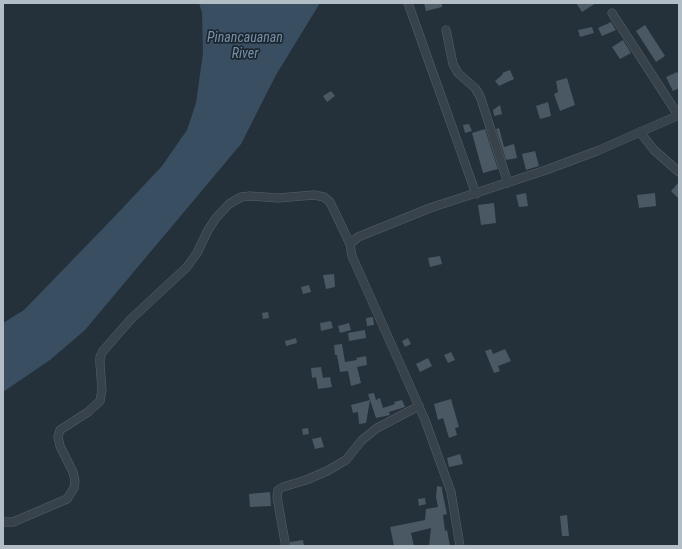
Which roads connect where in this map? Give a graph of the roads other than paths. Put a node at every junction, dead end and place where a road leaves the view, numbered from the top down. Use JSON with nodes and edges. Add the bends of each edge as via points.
{"nodes":[{"id":1,"x":408,"y":3,"type":"edge"},
{"id":2,"x":612,"y":13,"type":"dead end"},
{"id":3,"x":446,"y":30,"type":"dead end"},
{"id":4,"x":678,"y":115,"type":"edge"},
{"id":5,"x":640,"y":132,"type":"junction"},
{"id":6,"x":677,"y":169,"type":"edge"},
{"id":7,"x":508,"y":183,"type":"junction"},
{"id":8,"x":476,"y":194,"type":"junction"},
{"id":9,"x":350,"y":244,"type":"junction"},
{"id":10,"x":419,"y":406,"type":"junction"},
{"id":11,"x":3,"y":522,"type":"edge"},
{"id":12,"x":285,"y":542,"type":"dead end"},
{"id":13,"x":460,"y":546,"type":"edge"}],
"edges":[{"from":1,"to":8,"type":"street"},
{"from":2,"to":4,"type":"street"},
{"from":3,"to":7,"type":"street","via":[[453,64],[480,96]]},
{"from":4,"to":5,"type":"street"},
{"from":5,"to":6,"type":"street","via":[[654,150]]},
{"from":5,"to":7,"type":"street","via":[[597,151]]},
{"from":7,"to":8,"type":"street"},
{"from":8,"to":9,"type":"street","via":[[358,237]]},
{"from":9,"to":10,"type":"street","via":[[352,256]]},
{"from":9,"to":11,"type":"street","via":[[330,202],[324,198],[314,195],[278,198],[250,196],[229,204],[216,218],[187,267],[130,319],[103,351],[100,364],[100,401],[60,430],[58,437],[75,481],[67,499],[12,522]]},
{"from":10,"to":12,"type":"street","via":[[377,428],[362,440],[346,460],[327,471],[278,490]]},
{"from":10,"to":13,"type":"street","via":[[451,492]]}]}
